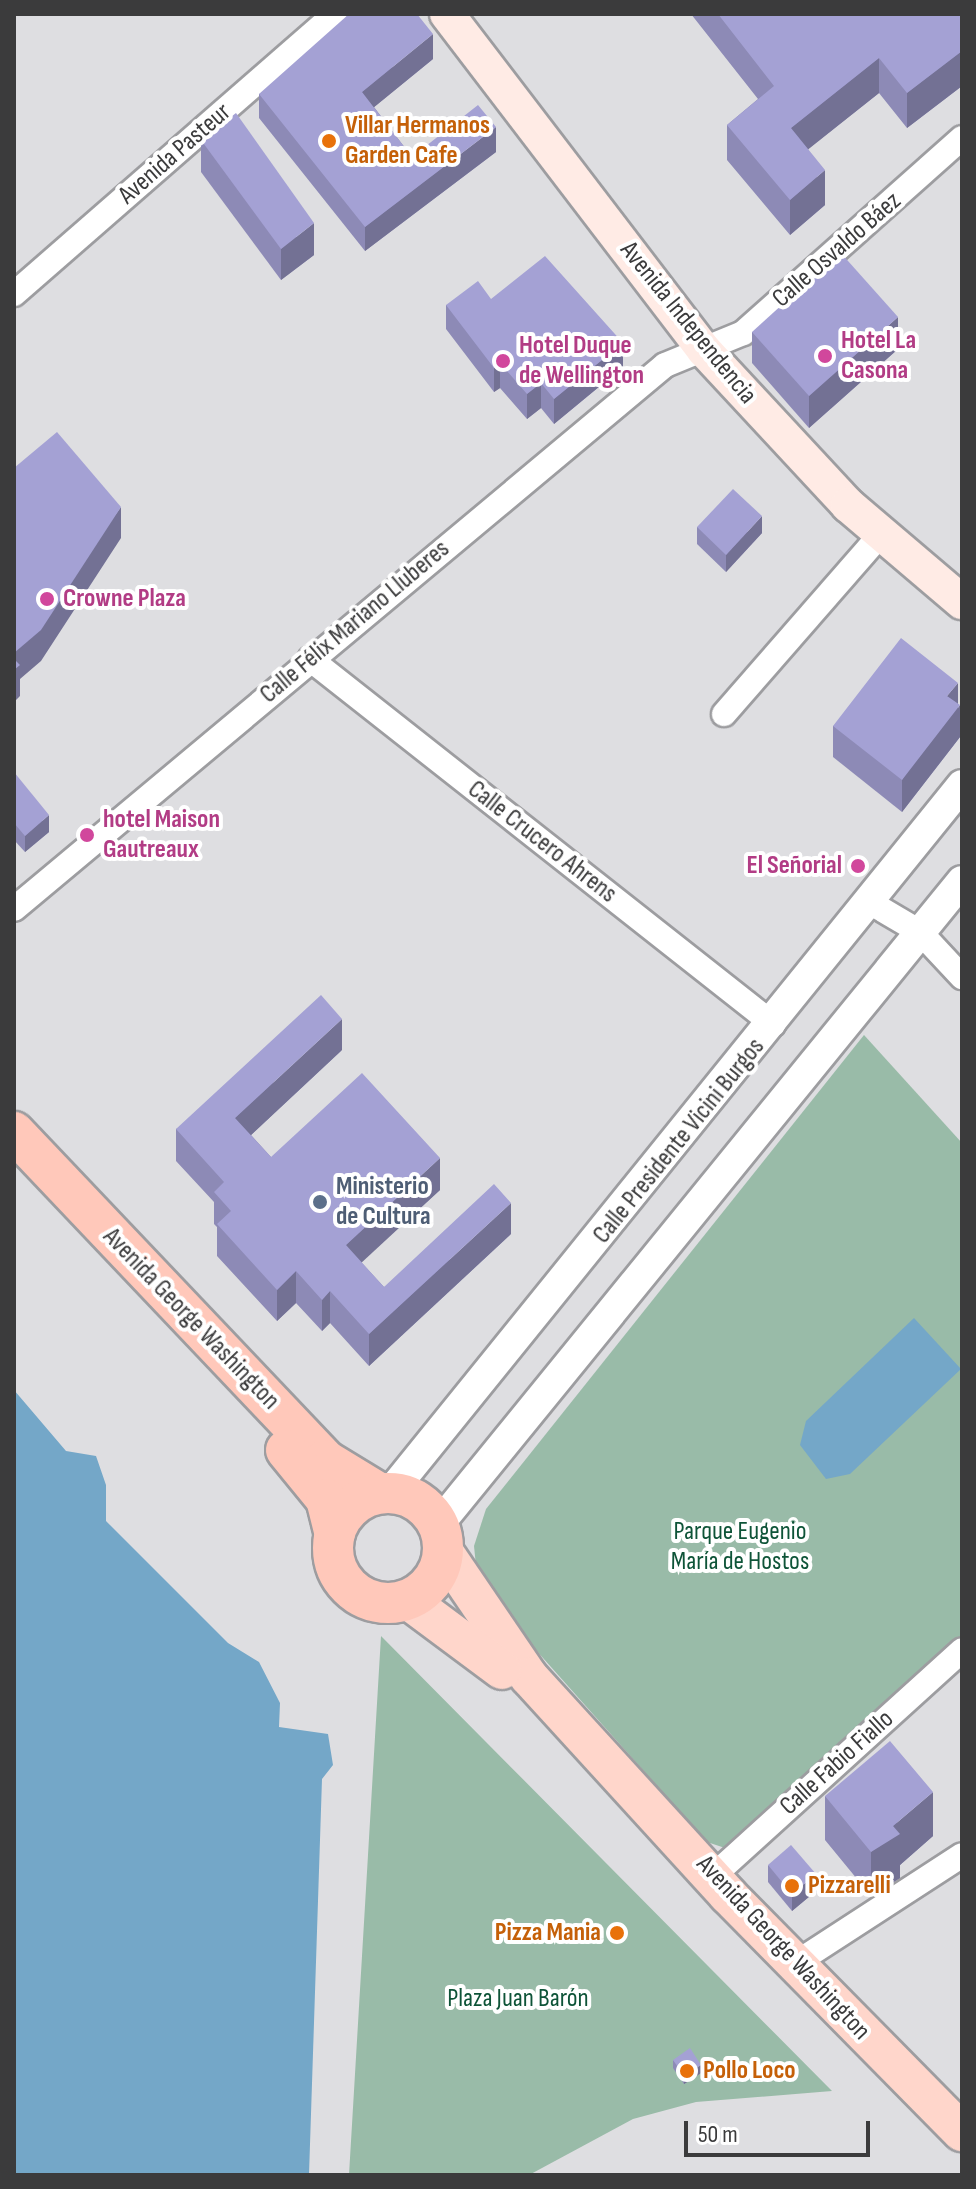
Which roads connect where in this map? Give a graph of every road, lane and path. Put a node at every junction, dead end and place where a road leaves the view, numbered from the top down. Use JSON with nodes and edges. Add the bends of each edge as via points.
{"nodes":[{"id":1,"x":335,"y":14,"type":"edge"},
{"id":2,"x":447,"y":14,"type":"edge"},
{"id":3,"x":962,"y":138,"type":"edge"},
{"id":4,"x":14,"y":294,"type":"edge"},
{"id":5,"x":704,"y":350,"type":"junction"},
{"id":6,"x":882,"y":533,"type":"junction"},
{"id":7,"x":962,"y":602,"type":"edge"},
{"id":8,"x":310,"y":659,"type":"junction"},
{"id":9,"x":724,"y":714,"type":"dead end"},
{"id":10,"x":962,"y":785,"type":"edge"},
{"id":11,"x":962,"y":881,"type":"edge"},
{"id":12,"x":871,"y":903,"type":"junction"},
{"id":13,"x":14,"y":909,"type":"edge"},
{"id":14,"x":920,"y":932,"type":"junction"},
{"id":15,"x":962,"y":977,"type":"edge"},
{"id":16,"x":773,"y":1024,"type":"junction"},
{"id":17,"x":14,"y":1132,"type":"edge"},
{"id":18,"x":14,"y":1163,"type":"edge"},
{"id":19,"x":385,"y":1493,"type":"junction"},
{"id":20,"x":335,"y":1534,"type":"junction"},
{"id":21,"x":441,"y":1538,"type":"junction"},
{"id":22,"x":408,"y":1600,"type":"junction"},
{"id":23,"x":962,"y":1650,"type":"edge"},
{"id":24,"x":606,"y":1763,"type":"junction"},
{"id":25,"x":962,"y":1855,"type":"edge"},
{"id":26,"x":713,"y":1876,"type":"junction"},
{"id":27,"x":796,"y":1963,"type":"junction"},
{"id":28,"x":962,"y":2132,"type":"edge"}],
"edges":[{"from":1,"to":4,"type":"street","name":"Avenida Pasteur"},
{"from":2,"to":5,"type":"main road","name":"Avenida Independencia"},
{"from":3,"to":5,"type":"street","name":"Calle Osvaldo Báez","via":[[743,333]]},
{"from":5,"to":6,"type":"main road","name":"Avenida Independencia"},
{"from":5,"to":8,"type":"street","name":"Calle Félix Mariano Lluberes","via":[[665,365]]},
{"from":6,"to":7,"type":"main road","name":"Avenida Independencia"},
{"from":6,"to":9,"type":"street"},
{"from":8,"to":13,"type":"street","name":"Calle Félix Mariano Lluberes"},
{"from":8,"to":16,"type":"street","name":"Calle Crucero Ahrens"},
{"from":10,"to":12,"type":"street","name":"Calle Presidente Vicini Burgos"},
{"from":11,"to":14,"type":"street"},
{"from":12,"to":14,"type":"street"},
{"from":12,"to":16,"type":"street","name":"Calle Presidente Vicini Burgos"},
{"from":14,"to":15,"type":"street"},
{"from":14,"to":21,"type":"street"},
{"from":16,"to":19,"type":"street","name":"Calle Presidente Vicini Burgos"},
{"from":17,"to":19,"type":"highway","name":"Avenida George Washington","via":[[325,1460]]},
{"from":18,"to":20,"type":"highway","name":"Avenida George Washington","via":[[290,1454],[326,1499]]},
{"from":19,"to":20,"type":"highway","via":[[351,1507]]},
{"from":19,"to":21,"type":"highway","via":[[424,1505]]},
{"from":20,"to":22,"type":"highway","via":[[335,1561],[347,1585],[383,1603]]},
{"from":21,"to":22,"type":"highway","via":[[428,1587]]},
{"from":21,"to":24,"type":"main road","name":"Avenida George Washington","via":[[490,1629]]},
{"from":22,"to":24,"type":"main road","name":"Avenida George Washington","via":[[474,1644]]},
{"from":23,"to":26,"type":"street","name":"Calle Fabio Fiallo"},
{"from":24,"to":26,"type":"main road","name":"Avenida George Washington"},
{"from":25,"to":27,"type":"street"},
{"from":26,"to":27,"type":"main road","name":"Avenida George Washington"},
{"from":27,"to":28,"type":"main road","name":"Avenida George Washington"}]}
